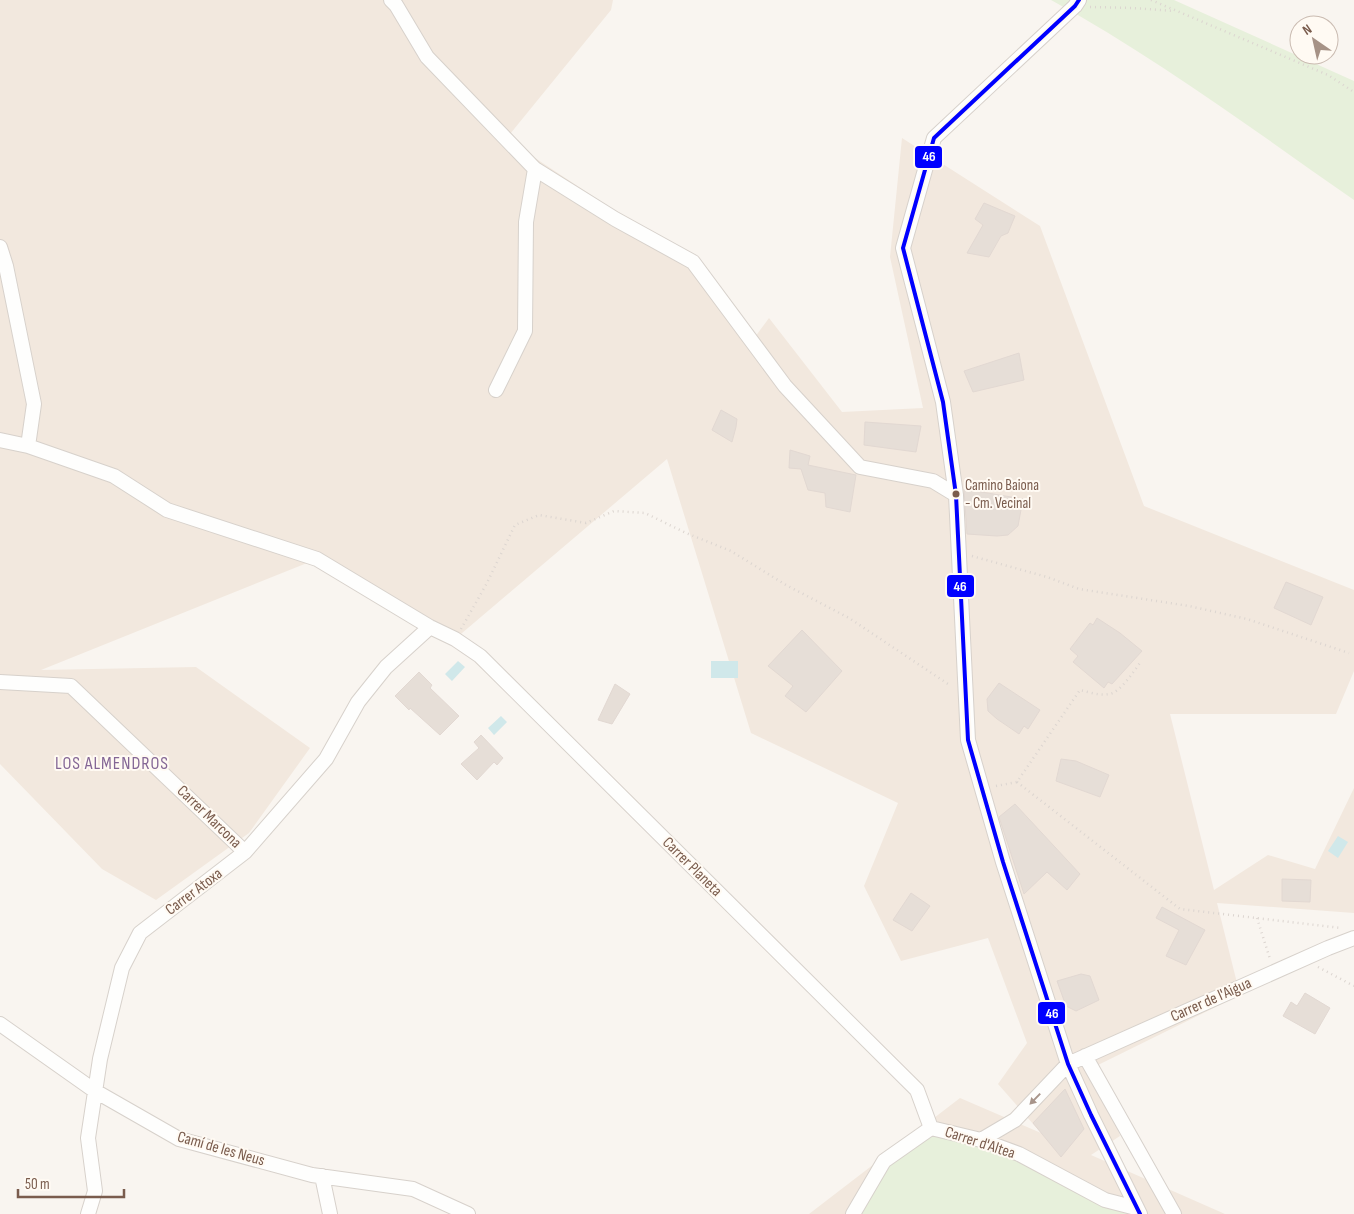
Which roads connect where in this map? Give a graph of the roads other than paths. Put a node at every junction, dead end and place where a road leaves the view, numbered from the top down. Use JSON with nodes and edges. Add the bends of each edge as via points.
{"nodes":[{"id":1,"x":392,"y":0,"type":"edge"},
{"id":2,"x":1077,"y":3,"type":"edge"},
{"id":3,"x":535,"y":169,"type":"junction"},
{"id":4,"x":0,"y":247,"type":"edge"},
{"id":5,"x":496,"y":390,"type":"dead end"},
{"id":6,"x":0,"y":440,"type":"edge"},
{"id":7,"x":28,"y":446,"type":"junction"},
{"id":8,"x":956,"y":495,"type":"junction"},
{"id":9,"x":430,"y":627,"type":"junction"},
{"id":10,"x":0,"y":682,"type":"edge"},
{"id":11,"x":246,"y":852,"type":"junction"},
{"id":12,"x":1349,"y":933,"type":"edge"},
{"id":13,"x":0,"y":1024,"type":"edge"},
{"id":14,"x":1085,"y":1056,"type":"junction"},
{"id":15,"x":1068,"y":1064,"type":"junction"},
{"id":16,"x":95,"y":1091,"type":"junction"},
{"id":17,"x":931,"y":1128,"type":"junction"},
{"id":18,"x":981,"y":1140,"type":"junction"},
{"id":19,"x":322,"y":1176,"type":"junction"},
{"id":20,"x":1138,"y":1211,"type":"edge"},
{"id":21,"x":88,"y":1214,"type":"edge"},
{"id":22,"x":330,"y":1214,"type":"edge"},
{"id":23,"x":468,"y":1214,"type":"edge"},
{"id":24,"x":852,"y":1214,"type":"edge"},
{"id":25,"x":1174,"y":1214,"type":"edge"}],
"edges":[{"from":1,"to":3,"type":"street","via":[[427,57]]},
{"from":2,"to":8,"type":"street","via":[[934,138],[903,248],[943,402]]},
{"from":3,"to":5,"type":"street","via":[[526,222],[525,331]]},
{"from":3,"to":8,"type":"street","via":[[614,219],[693,262],[785,386],[860,467],[933,481]]},
{"from":4,"to":7,"type":"street","via":[[34,404]]},
{"from":6,"to":7,"type":"street","name":"Carrer Planeta"},
{"from":7,"to":9,"type":"street","name":"Carrer Planeta","via":[[114,476],[168,510],[317,559]]},
{"from":8,"to":15,"type":"street","via":[[968,740],[1003,862]]},
{"from":9,"to":11,"type":"street","name":"Carrer Atoxa","via":[[386,667],[358,702],[326,759]]},
{"from":9,"to":17,"type":"street","name":"Carrer Planeta","via":[[480,656],[917,1090]]},
{"from":10,"to":11,"type":"street","name":"Carrer Marcona","via":[[71,686]]},
{"from":11,"to":16,"type":"street","name":"Carrer Atoxa","via":[[140,933],[122,968]]},
{"from":12,"to":14,"type":"street","name":"Carrer de l'Aigua","via":[[1328,948]]},
{"from":13,"to":16,"type":"street","name":"Camí de les Neus"},
{"from":14,"to":15,"type":"street","name":"Carrer de l'Aigua"},
{"from":14,"to":25,"type":"street"},
{"from":15,"to":18,"type":"street","one_way":true,"via":[[1015,1120]]},
{"from":15,"to":20,"type":"street"},
{"from":16,"to":19,"type":"street","name":"Camí de les Neus","via":[[179,1139]]},
{"from":16,"to":21,"type":"street","name":"Carrer Atoxa","via":[[88,1138],[95,1191]]},
{"from":17,"to":18,"type":"street","name":"Carrer d'Altea"},
{"from":17,"to":24,"type":"street","name":"Carrer d'Altea","via":[[884,1161]]},
{"from":18,"to":20,"type":"street","name":"Carrer d'Altea","via":[[1019,1154],[1105,1200]]},
{"from":19,"to":22,"type":"street"},
{"from":19,"to":23,"type":"street","name":"Camí de les Neus","via":[[414,1189]]}]}
